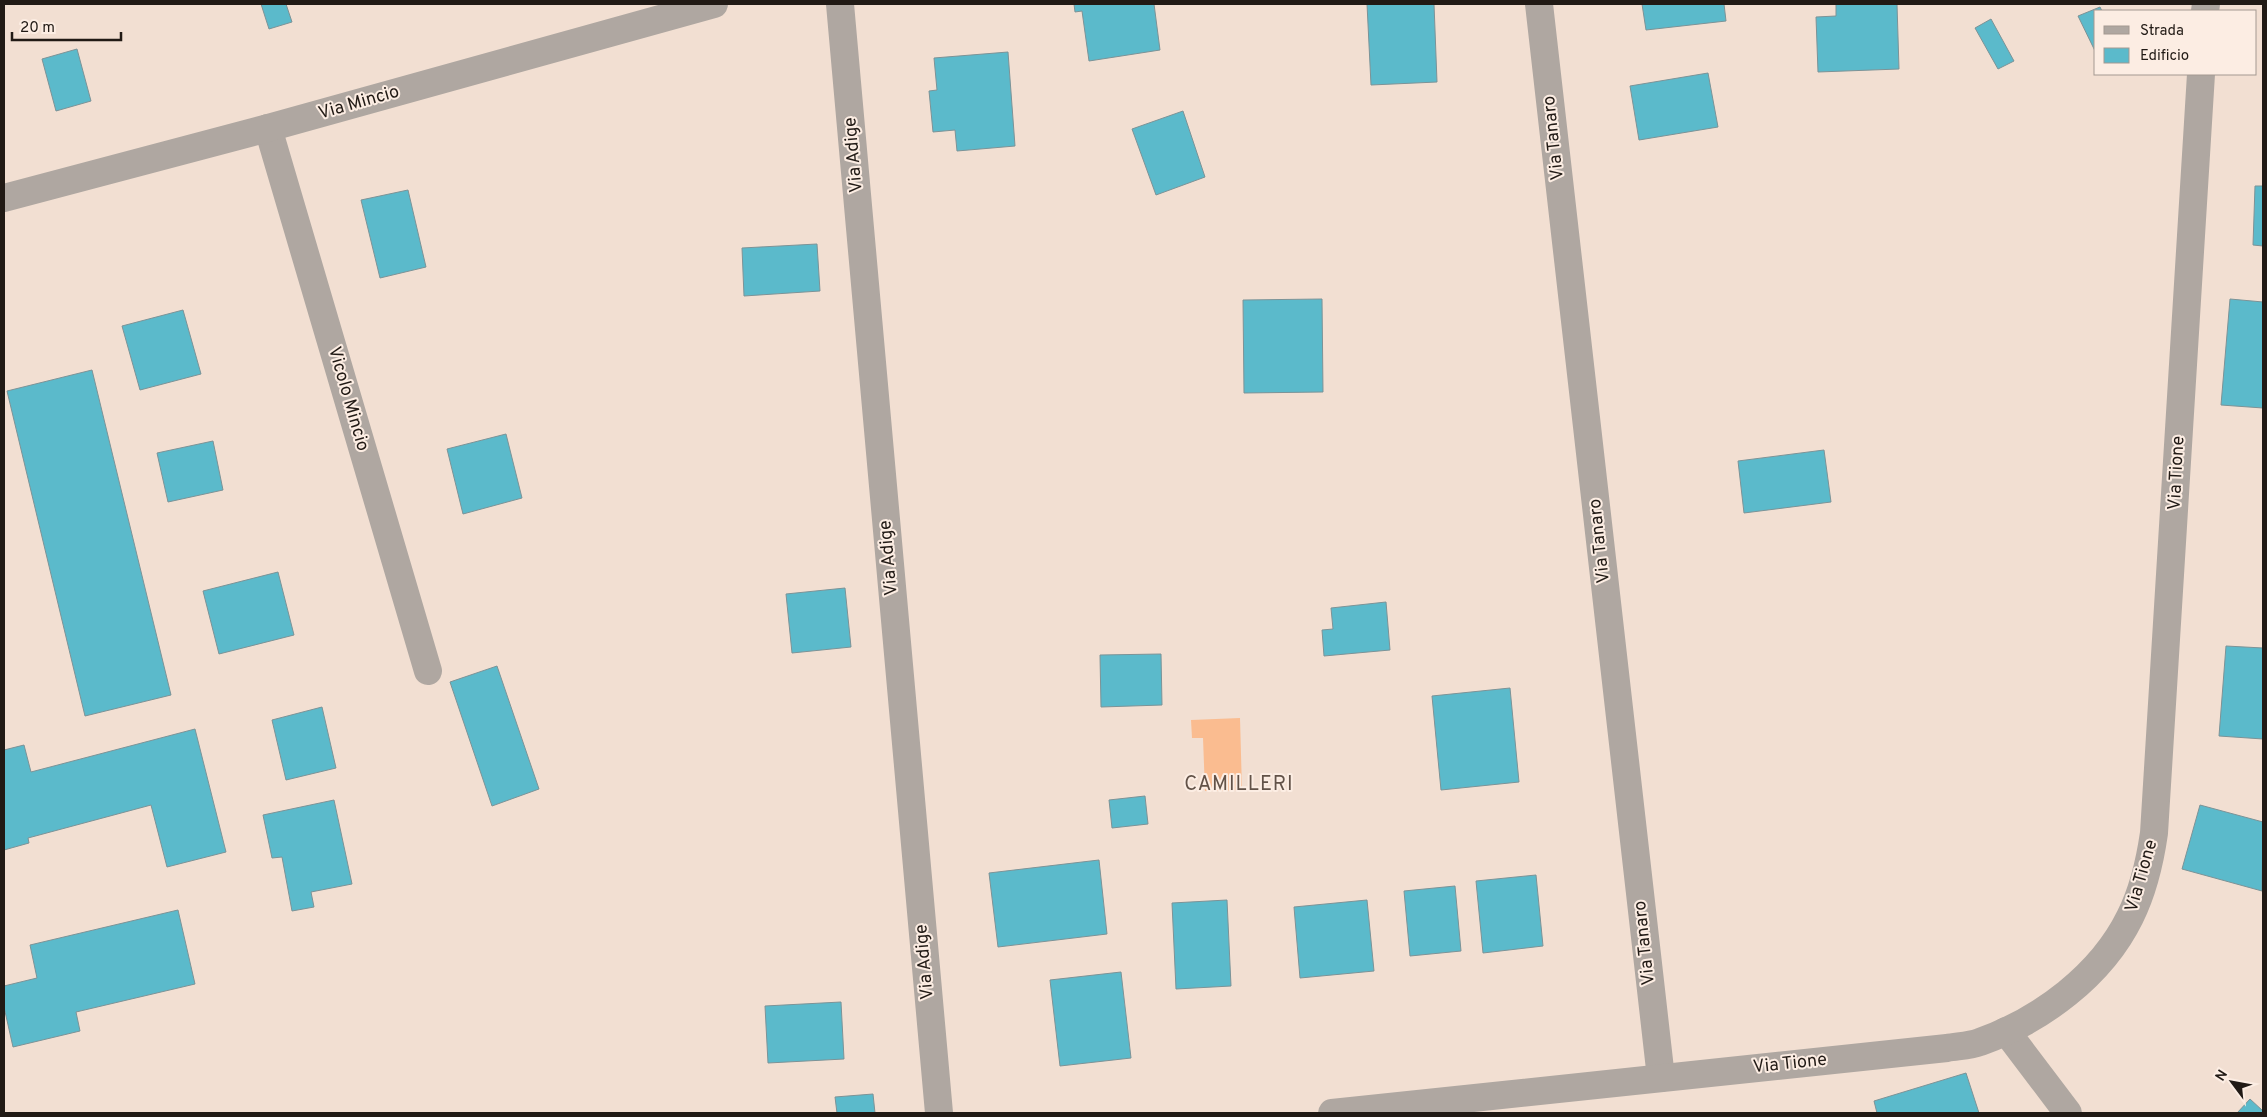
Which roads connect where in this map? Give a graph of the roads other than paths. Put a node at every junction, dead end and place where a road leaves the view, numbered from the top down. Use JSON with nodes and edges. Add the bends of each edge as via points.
{"nodes":[{"id":1,"x":714,"y":4,"type":"edge"},
{"id":2,"x":840,"y":4,"type":"edge"},
{"id":3,"x":1539,"y":4,"type":"edge"},
{"id":4,"x":2201,"y":75,"type":"edge"},
{"id":5,"x":268,"y":128,"type":"junction"},
{"id":6,"x":4,"y":198,"type":"edge"},
{"id":7,"x":428,"y":670,"type":"dead end"},
{"id":8,"x":2006,"y":1031,"type":"junction"},
{"id":9,"x":1661,"y":1078,"type":"junction"},
{"id":10,"x":1441,"y":1107,"type":"edge"},
{"id":11,"x":939,"y":1113,"type":"edge"},
{"id":12,"x":1332,"y":1113,"type":"edge"},
{"id":13,"x":2068,"y":1113,"type":"edge"}],
"edges":[{"from":1,"to":5,"type":"street","name":"Via Mincio"},
{"from":2,"to":11,"type":"street","name":"Via Adige"},
{"from":3,"to":9,"type":"street","name":"Via Tanaro"},
{"from":4,"to":8,"type":"street","name":"Via Tione","via":[[2151,852],[2134,910],[2101,962],[2036,1016]]},
{"from":5,"to":6,"type":"street","name":"Via Mincio"},
{"from":5,"to":7,"type":"street","name":"Vicolo Mincio"},
{"from":8,"to":9,"type":"street","name":"Via Tione","via":[[1978,1043],[1946,1048]]},
{"from":8,"to":13,"type":"street"},
{"from":9,"to":10,"type":"street","name":"Via Tione"},
{"from":10,"to":12,"type":"street","name":"Via Tione"}]}
